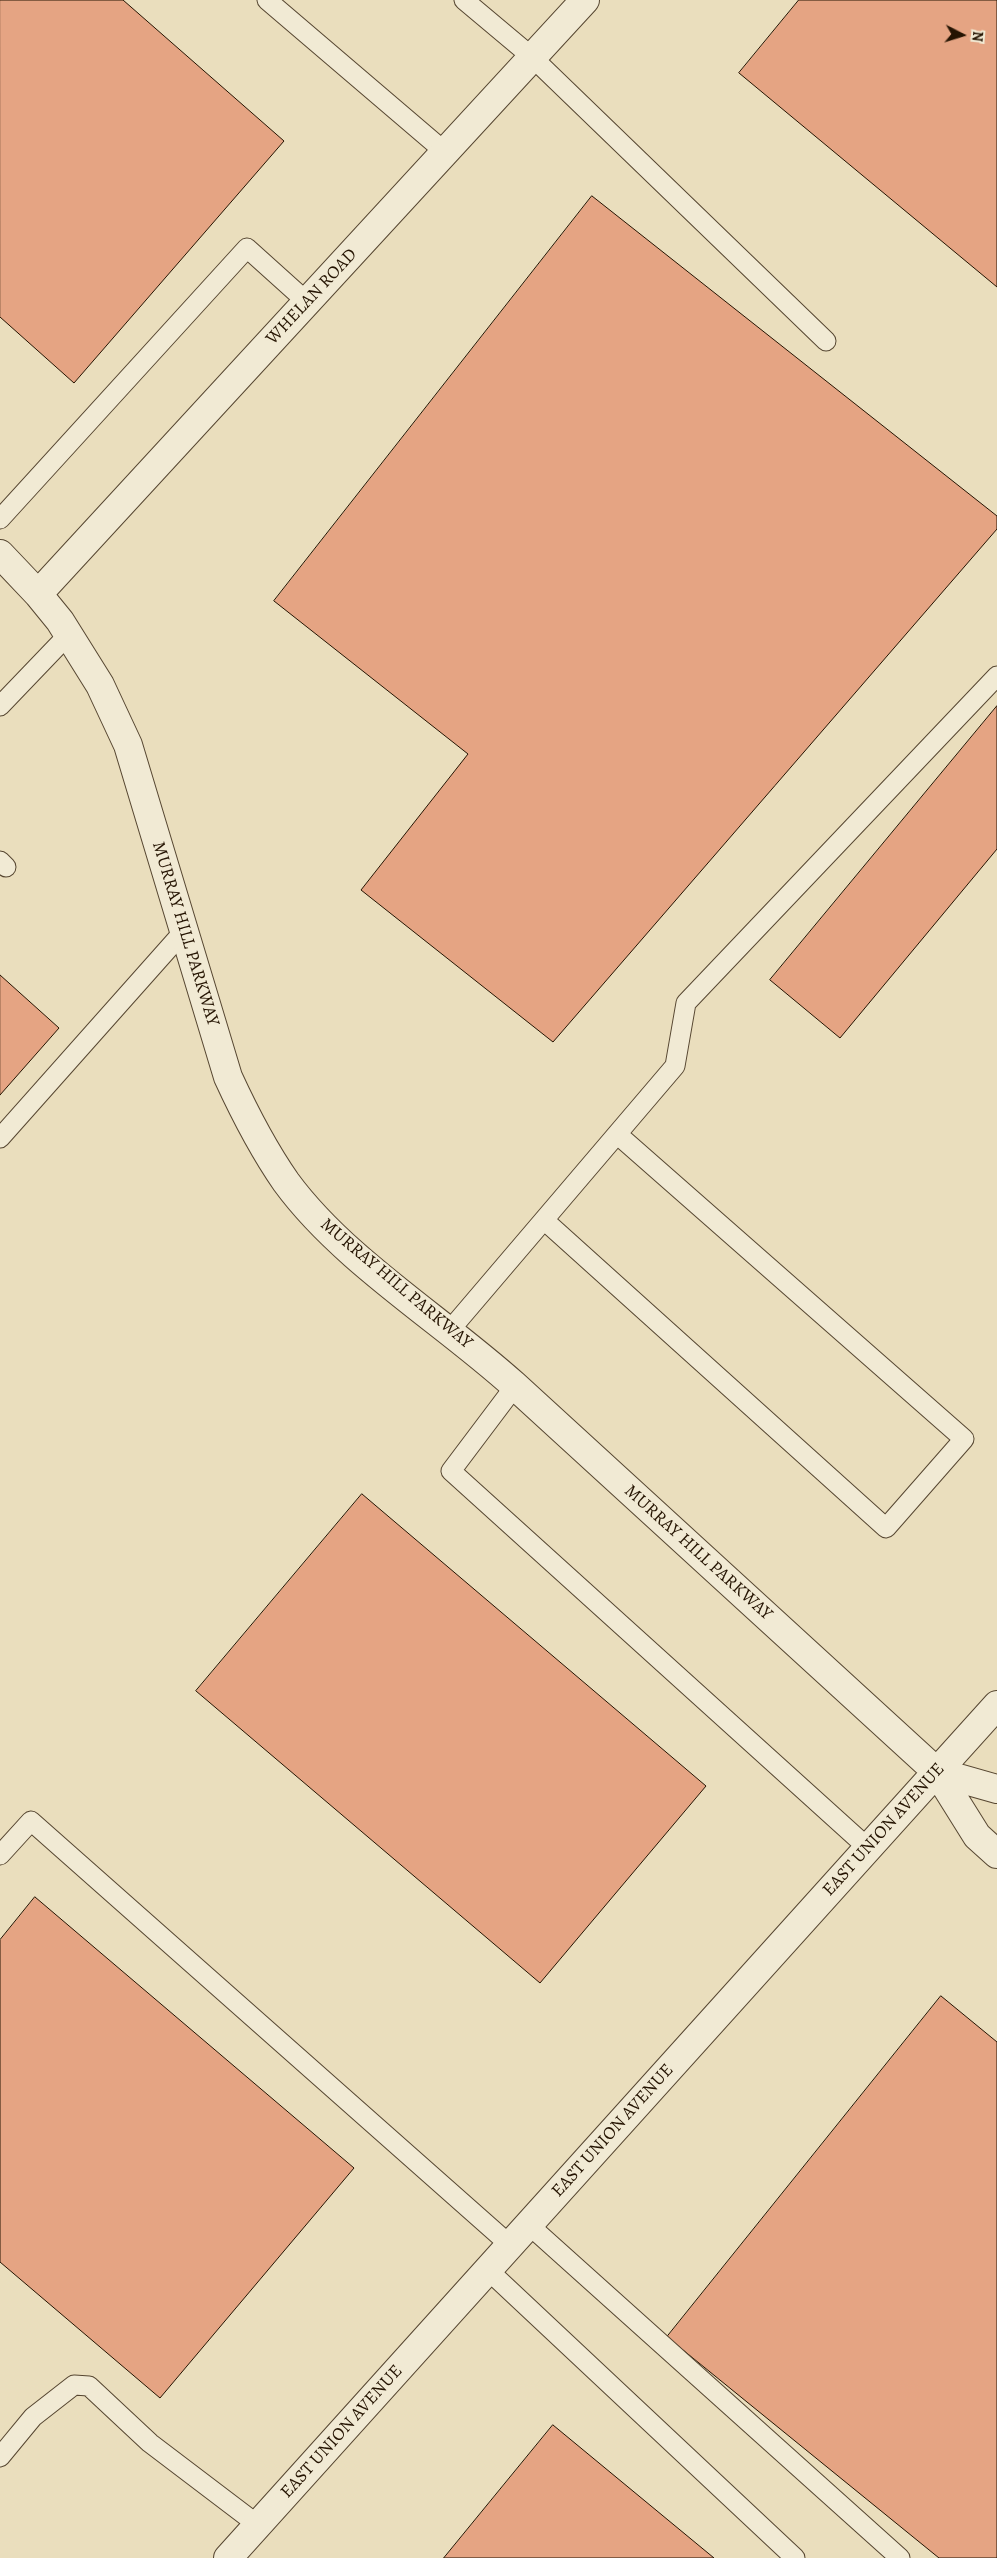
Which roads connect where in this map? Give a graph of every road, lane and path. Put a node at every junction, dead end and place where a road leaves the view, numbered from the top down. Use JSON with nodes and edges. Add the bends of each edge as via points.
{"nodes":[{"id":1,"x":267,"y":0,"type":"edge"},
{"id":2,"x":464,"y":0,"type":"edge"},
{"id":3,"x":585,"y":0,"type":"edge"},
{"id":4,"x":532,"y":57,"type":"junction"},
{"id":5,"x":445,"y":152,"type":"junction"},
{"id":6,"x":307,"y":302,"type":"junction"},
{"id":7,"x":826,"y":341,"type":"dead end"},
{"id":8,"x":0,"y":519,"type":"edge"},
{"id":9,"x":0,"y":554,"type":"edge"},
{"id":10,"x":38,"y":594,"type":"junction"},
{"id":11,"x":68,"y":635,"type":"junction"},
{"id":12,"x":997,"y":676,"type":"edge"},
{"id":13,"x":0,"y":706,"type":"edge"},
{"id":14,"x":184,"y":931,"type":"junction"},
{"id":15,"x":617,"y":1134,"type":"junction"},
{"id":16,"x":0,"y":1138,"type":"edge"},
{"id":17,"x":544,"y":1220,"type":"junction"},
{"id":18,"x":450,"y":1330,"type":"junction"},
{"id":19,"x":515,"y":1386,"type":"junction"},
{"id":20,"x":997,"y":1705,"type":"edge"},
{"id":21,"x":936,"y":1772,"type":"junction"},
{"id":22,"x":997,"y":1789,"type":"edge"},
{"id":23,"x":868,"y":1848,"type":"junction"},
{"id":24,"x":997,"y":1854,"type":"edge"},
{"id":25,"x":0,"y":1855,"type":"edge"},
{"id":26,"x":528,"y":2225,"type":"junction"},
{"id":27,"x":510,"y":2245,"type":"junction"},
{"id":28,"x":488,"y":2270,"type":"junction"},
{"id":29,"x":0,"y":2457,"type":"edge"},
{"id":30,"x":258,"y":2525,"type":"junction"},
{"id":31,"x":228,"y":2558,"type":"edge"},
{"id":32,"x":796,"y":2558,"type":"edge"},
{"id":33,"x":900,"y":2558,"type":"edge"}],
"edges":[{"from":1,"to":5,"type":"lane"},
{"from":2,"to":4,"type":"lane"},
{"from":3,"to":4,"type":"street","name":"WHELAN ROAD"},
{"from":4,"to":5,"type":"street","name":"WHELAN ROAD"},
{"from":4,"to":7,"type":"lane"},
{"from":5,"to":6,"type":"street","name":"WHELAN ROAD"},
{"from":6,"to":8,"type":"lane","via":[[247,248]]},
{"from":6,"to":10,"type":"street","name":"WHELAN ROAD"},
{"from":9,"to":10,"type":"street","name":"MURRAY HILL PARKWAY"},
{"from":10,"to":11,"type":"street","name":"MURRAY HILL PARKWAY"},
{"from":11,"to":13,"type":"lane"},
{"from":11,"to":14,"type":"street","name":"MURRAY HILL PARKWAY","via":[[100,685],[128,746]]},
{"from":12,"to":15,"type":"lane","via":[[686,1003],[675,1066]]},
{"from":14,"to":16,"type":"lane"},
{"from":14,"to":18,"type":"street","name":"MURRAY HILL PARKWAY","via":[[228,1077],[250,1126],[287,1183],[349,1249]]},
{"from":15,"to":17,"type":"lane"},
{"from":15,"to":17,"type":"lane","via":[[964,1439],[886,1528]]},
{"from":17,"to":18,"type":"lane"},
{"from":18,"to":19,"type":"street","name":"MURRAY HILL PARKWAY"},
{"from":19,"to":21,"type":"street","name":"MURRAY HILL PARKWAY"},
{"from":19,"to":23,"type":"lane","via":[[451,1471]]},
{"from":20,"to":21,"type":"street","name":"EAST UNION AVENUE"},
{"from":21,"to":22,"type":"street","name":"MURRAY HILL PARKWAY"},
{"from":21,"to":23,"type":"street","name":"EAST UNION AVENUE"},
{"from":21,"to":24,"type":"street","name":"MURRAY HILL PARKWAY","via":[[976,1836]]},
{"from":23,"to":26,"type":"street","name":"EAST UNION AVENUE"},
{"from":25,"to":27,"type":"lane","via":[[31,1821]]},
{"from":26,"to":27,"type":"street","name":"EAST UNION AVENUE"},
{"from":26,"to":33,"type":"lane"},
{"from":27,"to":28,"type":"street","name":"EAST UNION AVENUE"},
{"from":28,"to":30,"type":"street","name":"EAST UNION AVENUE"},
{"from":28,"to":32,"type":"lane"},
{"from":29,"to":30,"type":"lane","via":[[33,2417],[74,2385],[89,2386],[150,2443]]},
{"from":30,"to":31,"type":"street","name":"EAST UNION AVENUE"}]}
